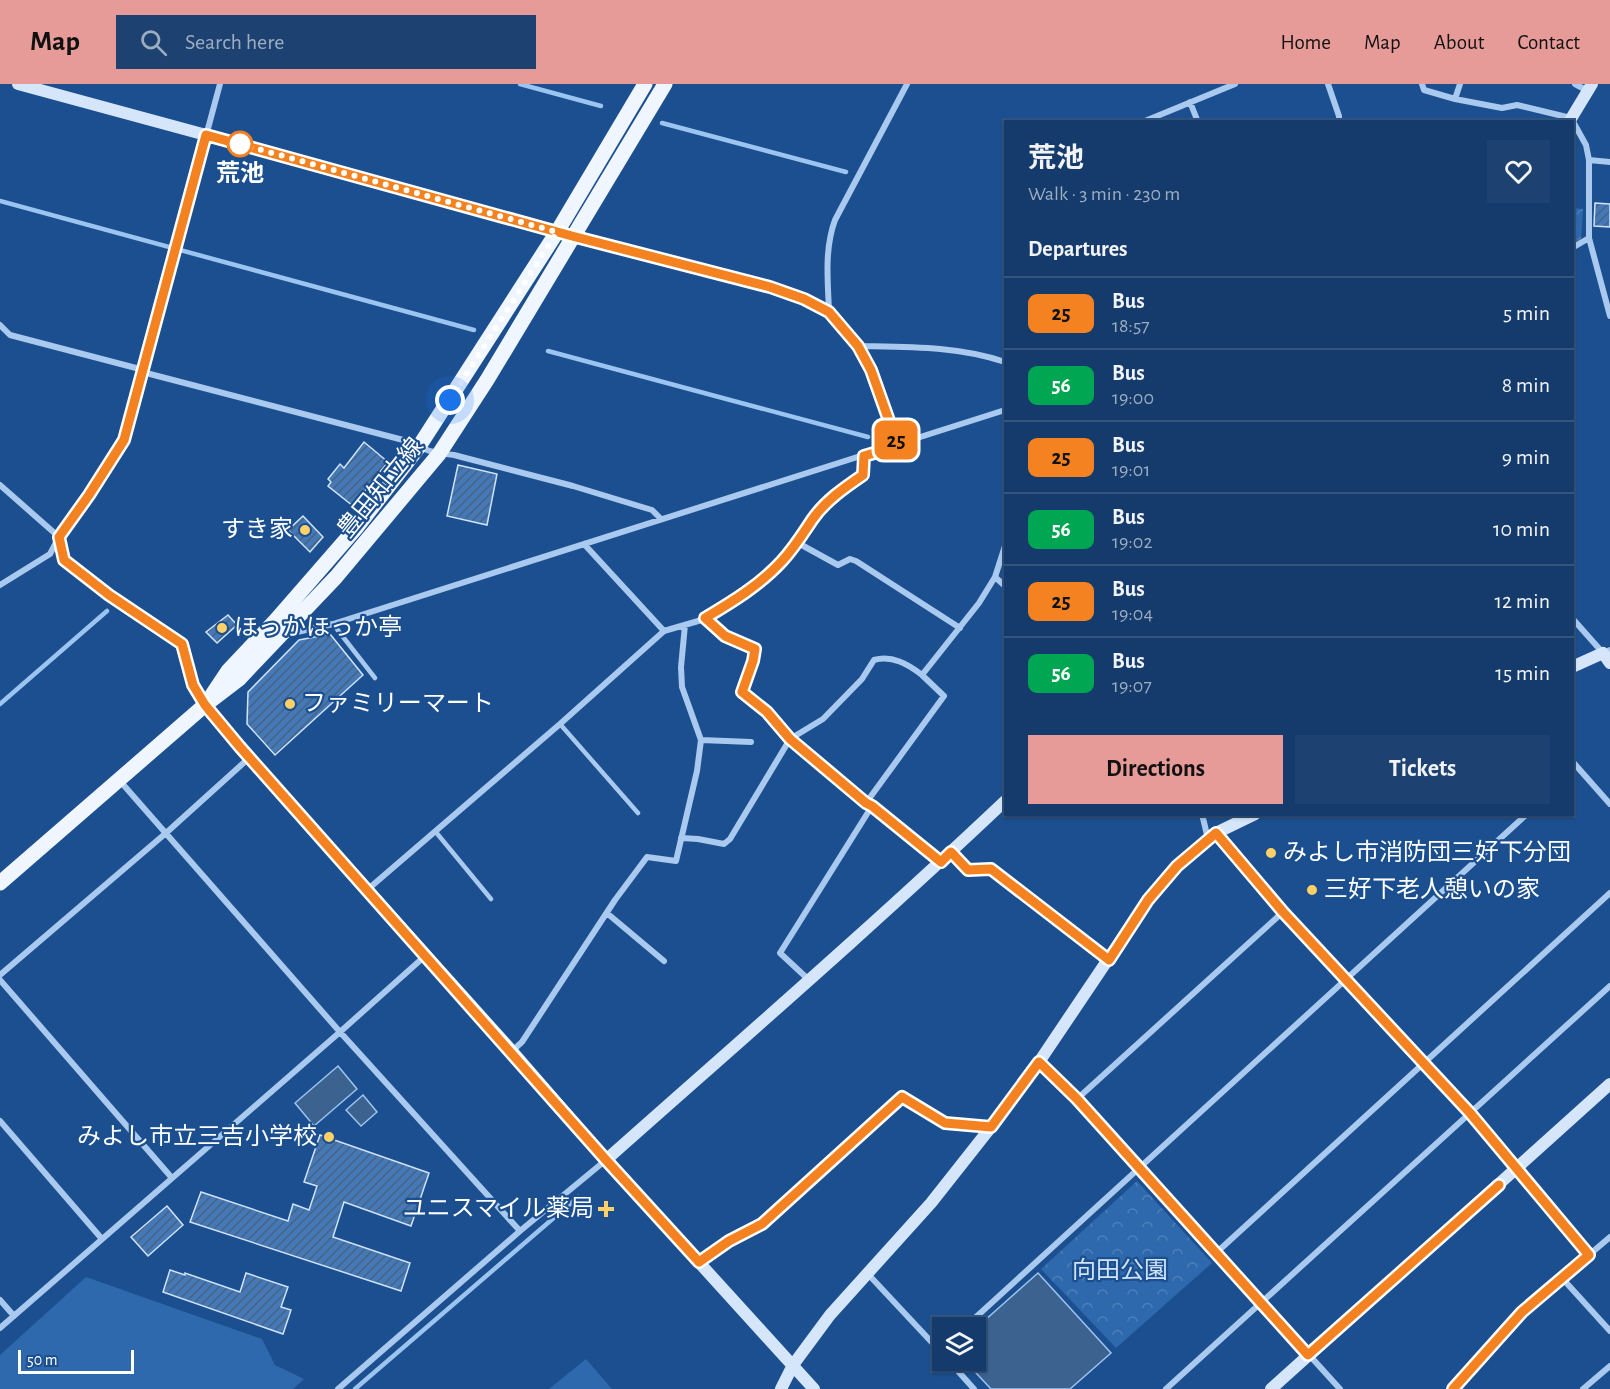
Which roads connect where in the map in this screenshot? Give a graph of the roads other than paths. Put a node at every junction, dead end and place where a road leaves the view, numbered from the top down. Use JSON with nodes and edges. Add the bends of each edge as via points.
{"nodes":[{"id":1,"x":18,"y":84,"type":"edge"},
{"id":2,"x":220,"y":84,"type":"edge"},
{"id":3,"x":645,"y":84,"type":"edge"},
{"id":4,"x":665,"y":84,"type":"edge"},
{"id":5,"x":907,"y":84,"type":"edge"},
{"id":6,"x":1236,"y":84,"type":"edge"},
{"id":7,"x":1328,"y":84,"type":"edge"},
{"id":8,"x":1422,"y":84,"type":"edge"},
{"id":9,"x":1460,"y":84,"type":"edge"},
{"id":10,"x":1575,"y":84,"type":"edge"},
{"id":11,"x":1590,"y":87,"type":"edge"},
{"id":12,"x":1455,"y":99,"type":"junction"},
{"id":13,"x":1190,"y":102,"type":"junction"},
{"id":14,"x":1150,"y":120,"type":"edge"},
{"id":15,"x":1197,"y":120,"type":"edge"},
{"id":16,"x":1339,"y":120,"type":"edge"},
{"id":17,"x":1570,"y":120,"type":"edge"},
{"id":18,"x":1574,"y":126,"type":"edge"},
{"id":19,"x":206,"y":135,"type":"junction"},
{"id":20,"x":1589,"y":160,"type":"junction"},
{"id":21,"x":1610,"y":162,"type":"edge"},
{"id":22,"x":557,"y":232,"type":"junction"},
{"id":23,"x":572,"y":236,"type":"junction"},
{"id":24,"x":1589,"y":238,"type":"junction"},
{"id":25,"x":1574,"y":247,"type":"edge"},
{"id":26,"x":829,"y":312,"type":"junction"},
{"id":27,"x":1610,"y":316,"type":"edge"},
{"id":28,"x":0,"y":325,"type":"edge"},
{"id":29,"x":858,"y":346,"type":"junction"},
{"id":30,"x":1004,"y":362,"type":"edge"},
{"id":31,"x":143,"y":370,"type":"junction"},
{"id":32,"x":1004,"y":410,"type":"edge"},
{"id":33,"x":898,"y":446,"type":"junction"},
{"id":34,"x":418,"y":448,"type":"junction"},
{"id":35,"x":439,"y":454,"type":"junction"},
{"id":36,"x":864,"y":456,"type":"junction"},
{"id":37,"x":0,"y":485,"type":"edge"},
{"id":38,"x":661,"y":519,"type":"junction"},
{"id":39,"x":59,"y":537,"type":"junction"},
{"id":40,"x":798,"y":543,"type":"junction"},
{"id":41,"x":584,"y":544,"type":"junction"},
{"id":42,"x":1004,"y":549,"type":"edge"},
{"id":43,"x":995,"y":577,"type":"junction"},
{"id":44,"x":0,"y":585,"type":"edge"},
{"id":45,"x":1004,"y":585,"type":"edge"},
{"id":46,"x":705,"y":618,"type":"junction"},
{"id":47,"x":1574,"y":620,"type":"edge"},
{"id":48,"x":333,"y":624,"type":"junction"},
{"id":49,"x":685,"y":625,"type":"junction"},
{"id":50,"x":960,"y":628,"type":"junction"},
{"id":51,"x":664,"y":631,"type":"junction"},
{"id":52,"x":281,"y":635,"type":"junction"},
{"id":53,"x":1608,"y":655,"type":"edge"},
{"id":54,"x":1574,"y":667,"type":"edge"},
{"id":55,"x":922,"y":675,"type":"junction"},
{"id":56,"x":375,"y":678,"type":"dead end"},
{"id":57,"x":205,"y":705,"type":"junction"},
{"id":58,"x":560,"y":724,"type":"junction"},
{"id":59,"x":790,"y":739,"type":"junction"},
{"id":60,"x":701,"y":740,"type":"junction"},
{"id":61,"x":752,"y":742,"type":"dead end"},
{"id":62,"x":249,"y":758,"type":"junction"},
{"id":63,"x":1574,"y":763,"type":"edge"},
{"id":64,"x":1578,"y":768,"type":"junction"},
{"id":65,"x":1574,"y":771,"type":"edge"},
{"id":66,"x":119,"y":780,"type":"junction"},
{"id":67,"x":1004,"y":802,"type":"edge"},
{"id":68,"x":1610,"y":804,"type":"edge"},
{"id":69,"x":869,"y":805,"type":"junction"},
{"id":70,"x":638,"y":813,"type":"dead end"},
{"id":71,"x":1203,"y":816,"type":"edge"},
{"id":72,"x":1251,"y":816,"type":"edge"},
{"id":73,"x":1525,"y":816,"type":"edge"},
{"id":74,"x":435,"y":831,"type":"junction"},
{"id":75,"x":166,"y":833,"type":"junction"},
{"id":76,"x":1212,"y":836,"type":"junction"},
{"id":77,"x":681,"y":838,"type":"junction"},
{"id":78,"x":951,"y":852,"type":"junction"},
{"id":79,"x":941,"y":862,"type":"junction"},
{"id":80,"x":0,"y":883,"type":"edge"},
{"id":81,"x":367,"y":890,"type":"junction"},
{"id":82,"x":1610,"y":893,"type":"edge"},
{"id":83,"x":491,"y":899,"type":"dead end"},
{"id":84,"x":1283,"y":912,"type":"junction"},
{"id":85,"x":608,"y":914,"type":"junction"},
{"id":86,"x":425,"y":956,"type":"junction"},
{"id":87,"x":1109,"y":960,"type":"junction"},
{"id":88,"x":664,"y":961,"type":"dead end"},
{"id":89,"x":0,"y":975,"type":"edge"},
{"id":90,"x":0,"y":980,"type":"edge"},
{"id":91,"x":810,"y":980,"type":"junction"},
{"id":92,"x":1347,"y":980,"type":"junction"},
{"id":93,"x":1610,"y":986,"type":"edge"},
{"id":94,"x":340,"y":1032,"type":"junction"},
{"id":95,"x":512,"y":1051,"type":"junction"},
{"id":96,"x":1039,"y":1062,"type":"junction"},
{"id":97,"x":1423,"y":1062,"type":"junction"},
{"id":98,"x":1610,"y":1084,"type":"edge"},
{"id":99,"x":1077,"y":1099,"type":"junction"},
{"id":100,"x":1470,"y":1113,"type":"junction"},
{"id":101,"x":0,"y":1121,"type":"edge"},
{"id":102,"x":991,"y":1127,"type":"junction"},
{"id":103,"x":606,"y":1160,"type":"junction"},
{"id":104,"x":1138,"y":1169,"type":"junction"},
{"id":105,"x":1516,"y":1169,"type":"junction"},
{"id":106,"x":172,"y":1178,"type":"junction"},
{"id":107,"x":520,"y":1231,"type":"junction"},
{"id":108,"x":1610,"y":1237,"type":"edge"},
{"id":109,"x":102,"y":1239,"type":"junction"},
{"id":110,"x":1216,"y":1253,"type":"junction"},
{"id":111,"x":1589,"y":1255,"type":"junction"},
{"id":112,"x":699,"y":1262,"type":"junction"},
{"id":113,"x":867,"y":1273,"type":"junction"},
{"id":114,"x":1563,"y":1278,"type":"junction"},
{"id":115,"x":0,"y":1300,"type":"edge"},
{"id":116,"x":1260,"y":1302,"type":"junction"},
{"id":117,"x":14,"y":1316,"type":"junction"},
{"id":118,"x":976,"y":1317,"type":"edge"},
{"id":119,"x":0,"y":1328,"type":"edge"},
{"id":120,"x":1610,"y":1331,"type":"edge"},
{"id":121,"x":932,"y":1341,"type":"edge"},
{"id":122,"x":1308,"y":1355,"type":"junction"},
{"id":123,"x":793,"y":1365,"type":"junction"},
{"id":124,"x":1610,"y":1366,"type":"edge"},
{"id":125,"x":958,"y":1371,"type":"edge"},
{"id":126,"x":338,"y":1389,"type":"edge"},
{"id":127,"x":781,"y":1389,"type":"edge"},
{"id":128,"x":814,"y":1389,"type":"edge"},
{"id":129,"x":974,"y":1389,"type":"edge"},
{"id":130,"x":1166,"y":1389,"type":"edge"},
{"id":131,"x":1271,"y":1389,"type":"edge"},
{"id":132,"x":1340,"y":1389,"type":"edge"},
{"id":133,"x":1453,"y":1389,"type":"edge"},
{"id":134,"x":1583,"y":1389,"type":"edge"}],
"edges":[{"from":1,"to":19,"type":"street"},
{"from":2,"to":19,"type":"street"},
{"from":3,"to":22,"type":"main road","name":"豊田知立線"},
{"from":4,"to":23,"type":"main road","name":"豊田知立線"},
{"from":5,"to":26,"type":"street","via":[[829,235]]},
{"from":6,"to":13,"type":"street"},
{"from":7,"to":16,"type":"street"},
{"from":8,"to":12,"type":"street","via":[[1424,90]]},
{"from":9,"to":12,"type":"street"},
{"from":10,"to":11,"type":"street"},
{"from":11,"to":17,"type":"street"},
{"from":12,"to":17,"type":"street","via":[[1502,108],[1517,105]]},
{"from":13,"to":14,"type":"street"},
{"from":13,"to":15,"type":"street"},
{"from":18,"to":20,"type":"street","via":[[1586,145]]},
{"from":19,"to":22,"type":"street"},
{"from":19,"to":31,"type":"street"},
{"from":20,"to":21,"type":"street"},
{"from":20,"to":24,"type":"street"},
{"from":22,"to":23,"type":"street"},
{"from":22,"to":34,"type":"main road","name":"豊田知立線"},
{"from":23,"to":26,"type":"street","via":[[770,287]]},
{"from":23,"to":35,"type":"main road","name":"豊田知立線"},
{"from":24,"to":25,"type":"street"},
{"from":24,"to":27,"type":"street"},
{"from":26,"to":29,"type":"street"},
{"from":28,"to":31,"type":"street","via":[[10,335]]},
{"from":29,"to":30,"type":"street","via":[[924,348]]},
{"from":29,"to":33,"type":"street","via":[[871,370]]},
{"from":31,"to":34,"type":"street","via":[[407,441]]},
{"from":31,"to":39,"type":"street","via":[[124,440]]},
{"from":32,"to":33,"type":"street"},
{"from":33,"to":36,"type":"street"},
{"from":34,"to":35,"type":"street"},
{"from":34,"to":57,"type":"main road","name":"豊田知立線","via":[[357,527],[228,671]]},
{"from":35,"to":38,"type":"street","via":[[573,486],[652,510]]},
{"from":35,"to":52,"type":"main road","name":"豊田知立線","via":[[336,577]]},
{"from":36,"to":38,"type":"street"},
{"from":36,"to":40,"type":"street","via":[[863,475],[825,504]]},
{"from":37,"to":39,"type":"street"},
{"from":38,"to":41,"type":"street"},
{"from":39,"to":44,"type":"street","via":[[50,554]]},
{"from":39,"to":57,"type":"street","via":[[64,560],[182,644],[193,685]]},
{"from":40,"to":46,"type":"street","via":[[744,594]]},
{"from":40,"to":50,"type":"street","via":[[838,565],[850,559],[856,561]]},
{"from":41,"to":48,"type":"street"},
{"from":41,"to":51,"type":"street"},
{"from":42,"to":43,"type":"street"},
{"from":43,"to":45,"type":"street"},
{"from":43,"to":50,"type":"street"},
{"from":46,"to":49,"type":"street"},
{"from":46,"to":59,"type":"street","via":[[725,636],[755,649],[742,692],[767,712]]},
{"from":47,"to":53,"type":"street"},
{"from":48,"to":52,"type":"street"},
{"from":48,"to":56,"type":"lane"},
{"from":49,"to":51,"type":"street"},
{"from":49,"to":60,"type":"street","via":[[682,687]]},
{"from":50,"to":55,"type":"street"},
{"from":51,"to":58,"type":"street"},
{"from":52,"to":57,"type":"main road","name":"豊田知立線","via":[[239,679]]},
{"from":53,"to":54,"type":"street"},
{"from":55,"to":59,"type":"street","via":[[897,660],[874,660],[862,679],[823,719]]},
{"from":55,"to":69,"type":"street","via":[[944,696]]},
{"from":57,"to":62,"type":"street"},
{"from":57,"to":66,"type":"main road","name":"豊田知立線"},
{"from":58,"to":70,"type":"lane"},
{"from":58,"to":74,"type":"street"},
{"from":59,"to":69,"type":"street"},
{"from":59,"to":77,"type":"street","via":[[730,839],[723,844]]},
{"from":60,"to":61,"type":"street"},
{"from":60,"to":77,"type":"street","via":[[698,771]]},
{"from":62,"to":75,"type":"street"},
{"from":62,"to":81,"type":"street"},
{"from":63,"to":64,"type":"street"},
{"from":64,"to":65,"type":"street"},
{"from":64,"to":68,"type":"street"},
{"from":66,"to":75,"type":"street"},
{"from":66,"to":80,"type":"main road","name":"豊田知立線"},
{"from":67,"to":78,"type":"street"},
{"from":69,"to":79,"type":"street"},
{"from":69,"to":91,"type":"street","via":[[780,953]]},
{"from":71,"to":76,"type":"street"},
{"from":72,"to":76,"type":"street"},
{"from":73,"to":92,"type":"street"},
{"from":74,"to":81,"type":"street"},
{"from":74,"to":83,"type":"lane"},
{"from":75,"to":89,"type":"street"},
{"from":75,"to":94,"type":"street"},
{"from":76,"to":84,"type":"street"},
{"from":76,"to":87,"type":"street","via":[[1177,866],[1148,900]]},
{"from":77,"to":85,"type":"street","via":[[676,861],[647,857]]},
{"from":78,"to":79,"type":"street"},
{"from":78,"to":87,"type":"lane","via":[[968,870],[991,869]]},
{"from":79,"to":91,"type":"street"},
{"from":81,"to":86,"type":"street"},
{"from":82,"to":97,"type":"street"},
{"from":84,"to":92,"type":"street"},
{"from":84,"to":99,"type":"street"},
{"from":85,"to":88,"type":"street"},
{"from":85,"to":95,"type":"street","via":[[522,1042]]},
{"from":86,"to":94,"type":"street"},
{"from":86,"to":95,"type":"street"},
{"from":87,"to":96,"type":"street"},
{"from":90,"to":106,"type":"street"},
{"from":91,"to":103,"type":"street"},
{"from":92,"to":97,"type":"street"},
{"from":92,"to":104,"type":"street"},
{"from":93,"to":100,"type":"street"},
{"from":94,"to":106,"type":"street"},
{"from":94,"to":107,"type":"street"},
{"from":95,"to":103,"type":"street"},
{"from":96,"to":99,"type":"street"},
{"from":96,"to":102,"type":"street"},
{"from":97,"to":100,"type":"street"},
{"from":97,"to":110,"type":"street"},
{"from":98,"to":105,"type":"street"},
{"from":99,"to":104,"type":"street"},
{"from":100,"to":105,"type":"street"},
{"from":100,"to":116,"type":"street"},
{"from":101,"to":109,"type":"street"},
{"from":102,"to":112,"type":"lane","via":[[945,1123],[902,1097],[762,1224]]},
{"from":102,"to":113,"type":"street","via":[[931,1203]]},
{"from":103,"to":107,"type":"street"},
{"from":103,"to":112,"type":"street"},
{"from":104,"to":110,"type":"street"},
{"from":104,"to":118,"type":"street"},
{"from":105,"to":111,"type":"street"},
{"from":105,"to":122,"type":"street"},
{"from":106,"to":109,"type":"street"},
{"from":107,"to":126,"type":"street"},
{"from":108,"to":111,"type":"street"},
{"from":109,"to":117,"type":"street"},
{"from":110,"to":116,"type":"street"},
{"from":111,"to":114,"type":"street"},
{"from":112,"to":123,"type":"street"},
{"from":113,"to":121,"type":"street"},
{"from":113,"to":123,"type":"street"},
{"from":114,"to":120,"type":"street"},
{"from":114,"to":133,"type":"street","via":[[1522,1312]]},
{"from":115,"to":117,"type":"street"},
{"from":116,"to":122,"type":"street"},
{"from":116,"to":130,"type":"street"},
{"from":117,"to":119,"type":"street"},
{"from":122,"to":131,"type":"street"},
{"from":122,"to":132,"type":"street"},
{"from":123,"to":127,"type":"street"},
{"from":123,"to":128,"type":"street"},
{"from":124,"to":134,"type":"street"},
{"from":125,"to":129,"type":"street"}]}
